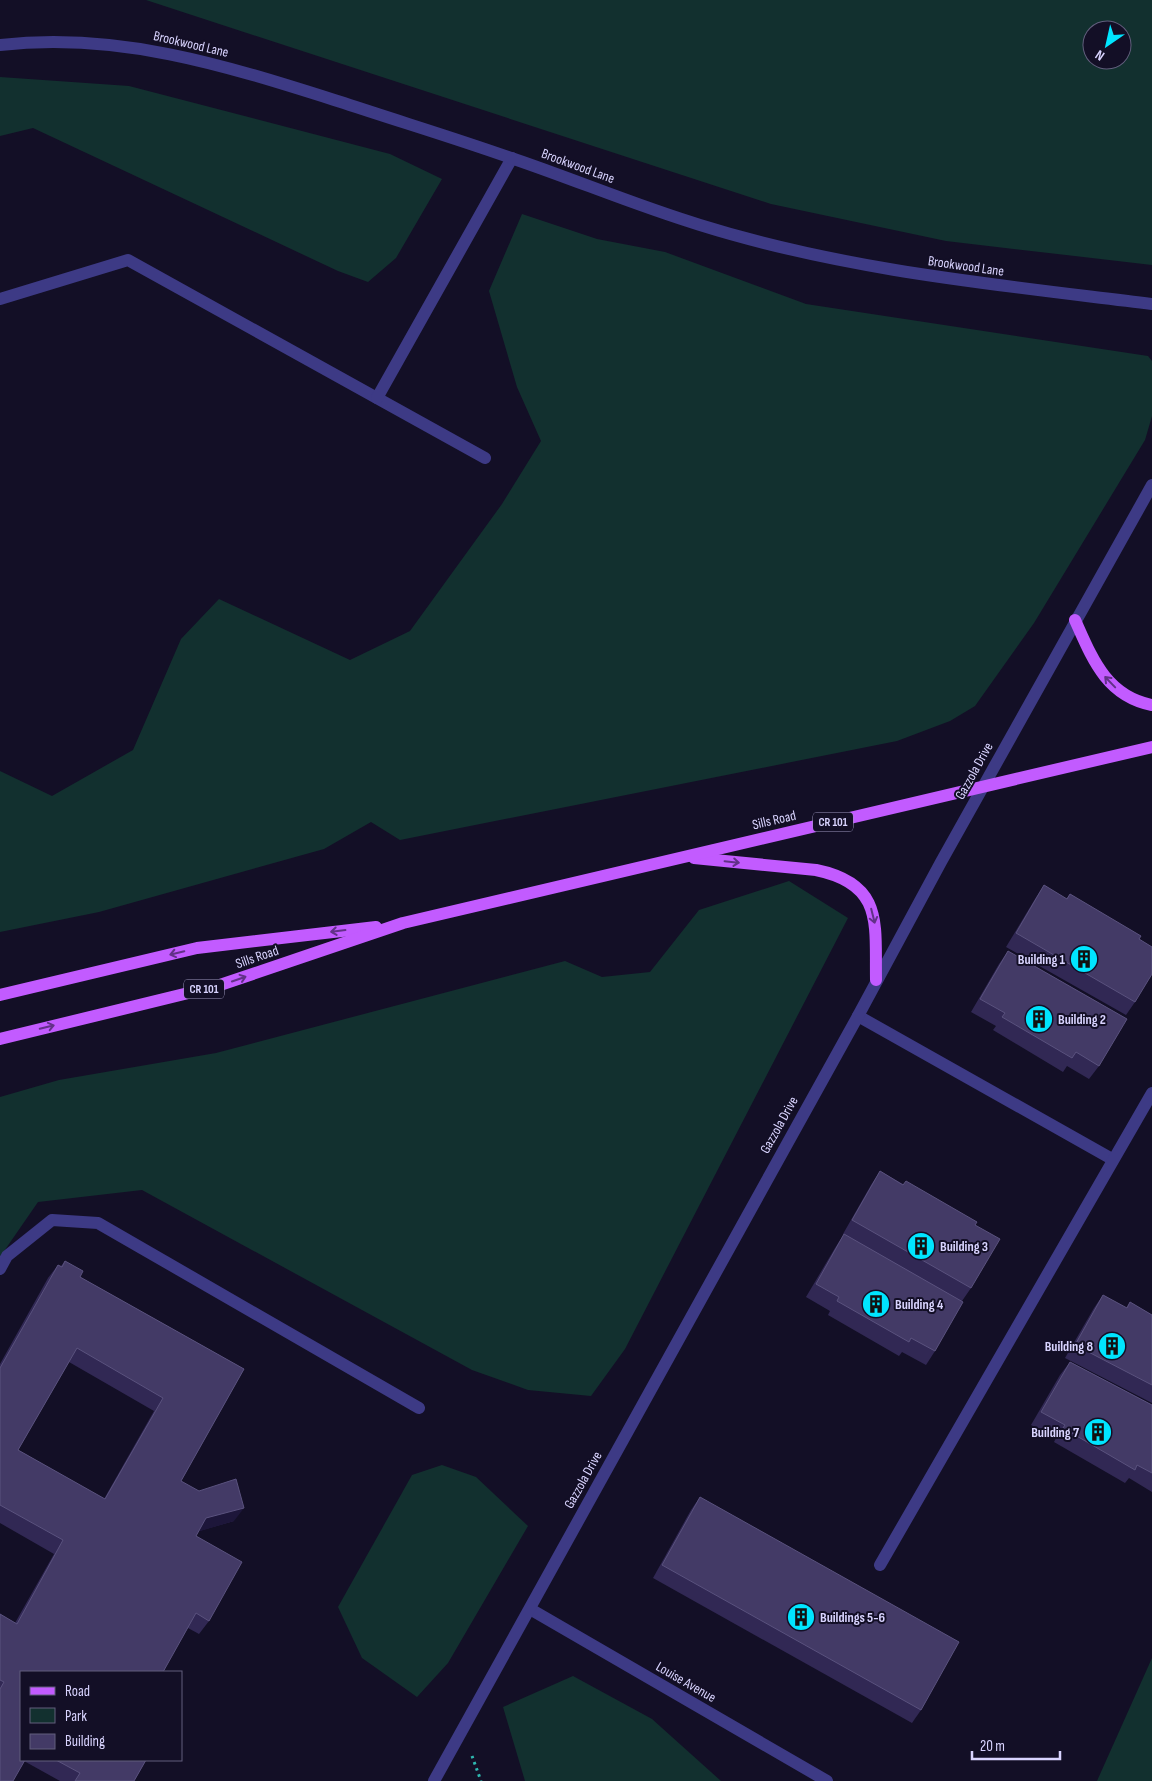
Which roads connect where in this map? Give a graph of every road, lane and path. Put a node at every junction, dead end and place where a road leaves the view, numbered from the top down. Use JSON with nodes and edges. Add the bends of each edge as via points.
{"nodes":[{"id":1,"x":0,"y":45,"type":"edge"},
{"id":2,"x":512,"y":158,"type":"junction"},
{"id":3,"x":0,"y":299,"type":"edge"},
{"id":4,"x":1152,"y":304,"type":"edge"},
{"id":5,"x":377,"y":398,"type":"junction"},
{"id":6,"x":485,"y":458,"type":"dead end"},
{"id":7,"x":1152,"y":485,"type":"edge"},
{"id":8,"x":1075,"y":620,"type":"junction"},
{"id":9,"x":1152,"y":704,"type":"edge"},
{"id":10,"x":1152,"y":747,"type":"edge"},
{"id":11,"x":982,"y":788,"type":"junction"},
{"id":12,"x":684,"y":857,"type":"junction"},
{"id":13,"x":403,"y":923,"type":"junction"},
{"id":14,"x":876,"y":980,"type":"junction"},
{"id":15,"x":0,"y":995,"type":"edge"},
{"id":16,"x":858,"y":1016,"type":"junction"},
{"id":17,"x":0,"y":1039,"type":"edge"},
{"id":18,"x":1152,"y":1093,"type":"edge"},
{"id":19,"x":1112,"y":1159,"type":"junction"},
{"id":20,"x":0,"y":1269,"type":"edge"},
{"id":21,"x":419,"y":1408,"type":"dead end"},
{"id":22,"x":880,"y":1565,"type":"dead end"},
{"id":23,"x":530,"y":1609,"type":"junction"},
{"id":24,"x":434,"y":1781,"type":"edge"},
{"id":25,"x":827,"y":1781,"type":"edge"}],
"edges":[{"from":1,"to":2,"type":"street","name":"Brookwood Lane","via":[[78,42],[132,46],[190,57],[267,78]]},
{"from":2,"to":4,"type":"street","name":"Brookwood Lane","via":[[699,225],[787,249],[864,266]]},
{"from":2,"to":5,"type":"street"},
{"from":3,"to":5,"type":"street","via":[[128,260]]},
{"from":5,"to":6,"type":"street"},
{"from":7,"to":8,"type":"street","name":"Gazzola Drive"},
{"from":9,"to":8,"type":"main road","one_way":true,"via":[[1132,699],[1109,683],[1095,664]]},
{"from":8,"to":11,"type":"street","name":"Gazzola Drive"},
{"from":10,"to":11,"type":"main road","name":"Sills Road","number":"CR 101"},
{"from":11,"to":12,"type":"main road","name":"Sills Road","number":"CR 101"},
{"from":11,"to":14,"type":"street","name":"Gazzola Drive"},
{"from":12,"to":13,"type":"main road","name":"Sills Road","number":"CR 101"},
{"from":12,"to":14,"type":"main road","one_way":true,"via":[[816,870],[848,881],[869,903],[875,919]]},
{"from":13,"to":15,"type":"main road","name":"Sills Road","number":"CR 101","one_way":true,"via":[[197,948]]},
{"from":17,"to":13,"type":"main road","name":"Sills Road","number":"CR 101","one_way":true,"via":[[217,986]]},
{"from":14,"to":16,"type":"street","name":"Gazzola Drive"},
{"from":16,"to":19,"type":"street"},
{"from":16,"to":23,"type":"street","name":"Gazzola Drive"},
{"from":18,"to":19,"type":"street"},
{"from":19,"to":22,"type":"street"},
{"from":20,"to":21,"type":"street","via":[[7,1256],[52,1220],[98,1223]]},
{"from":23,"to":24,"type":"street","name":"Gazzola Drive"},
{"from":23,"to":25,"type":"street","name":"Louise Avenue"}]}
